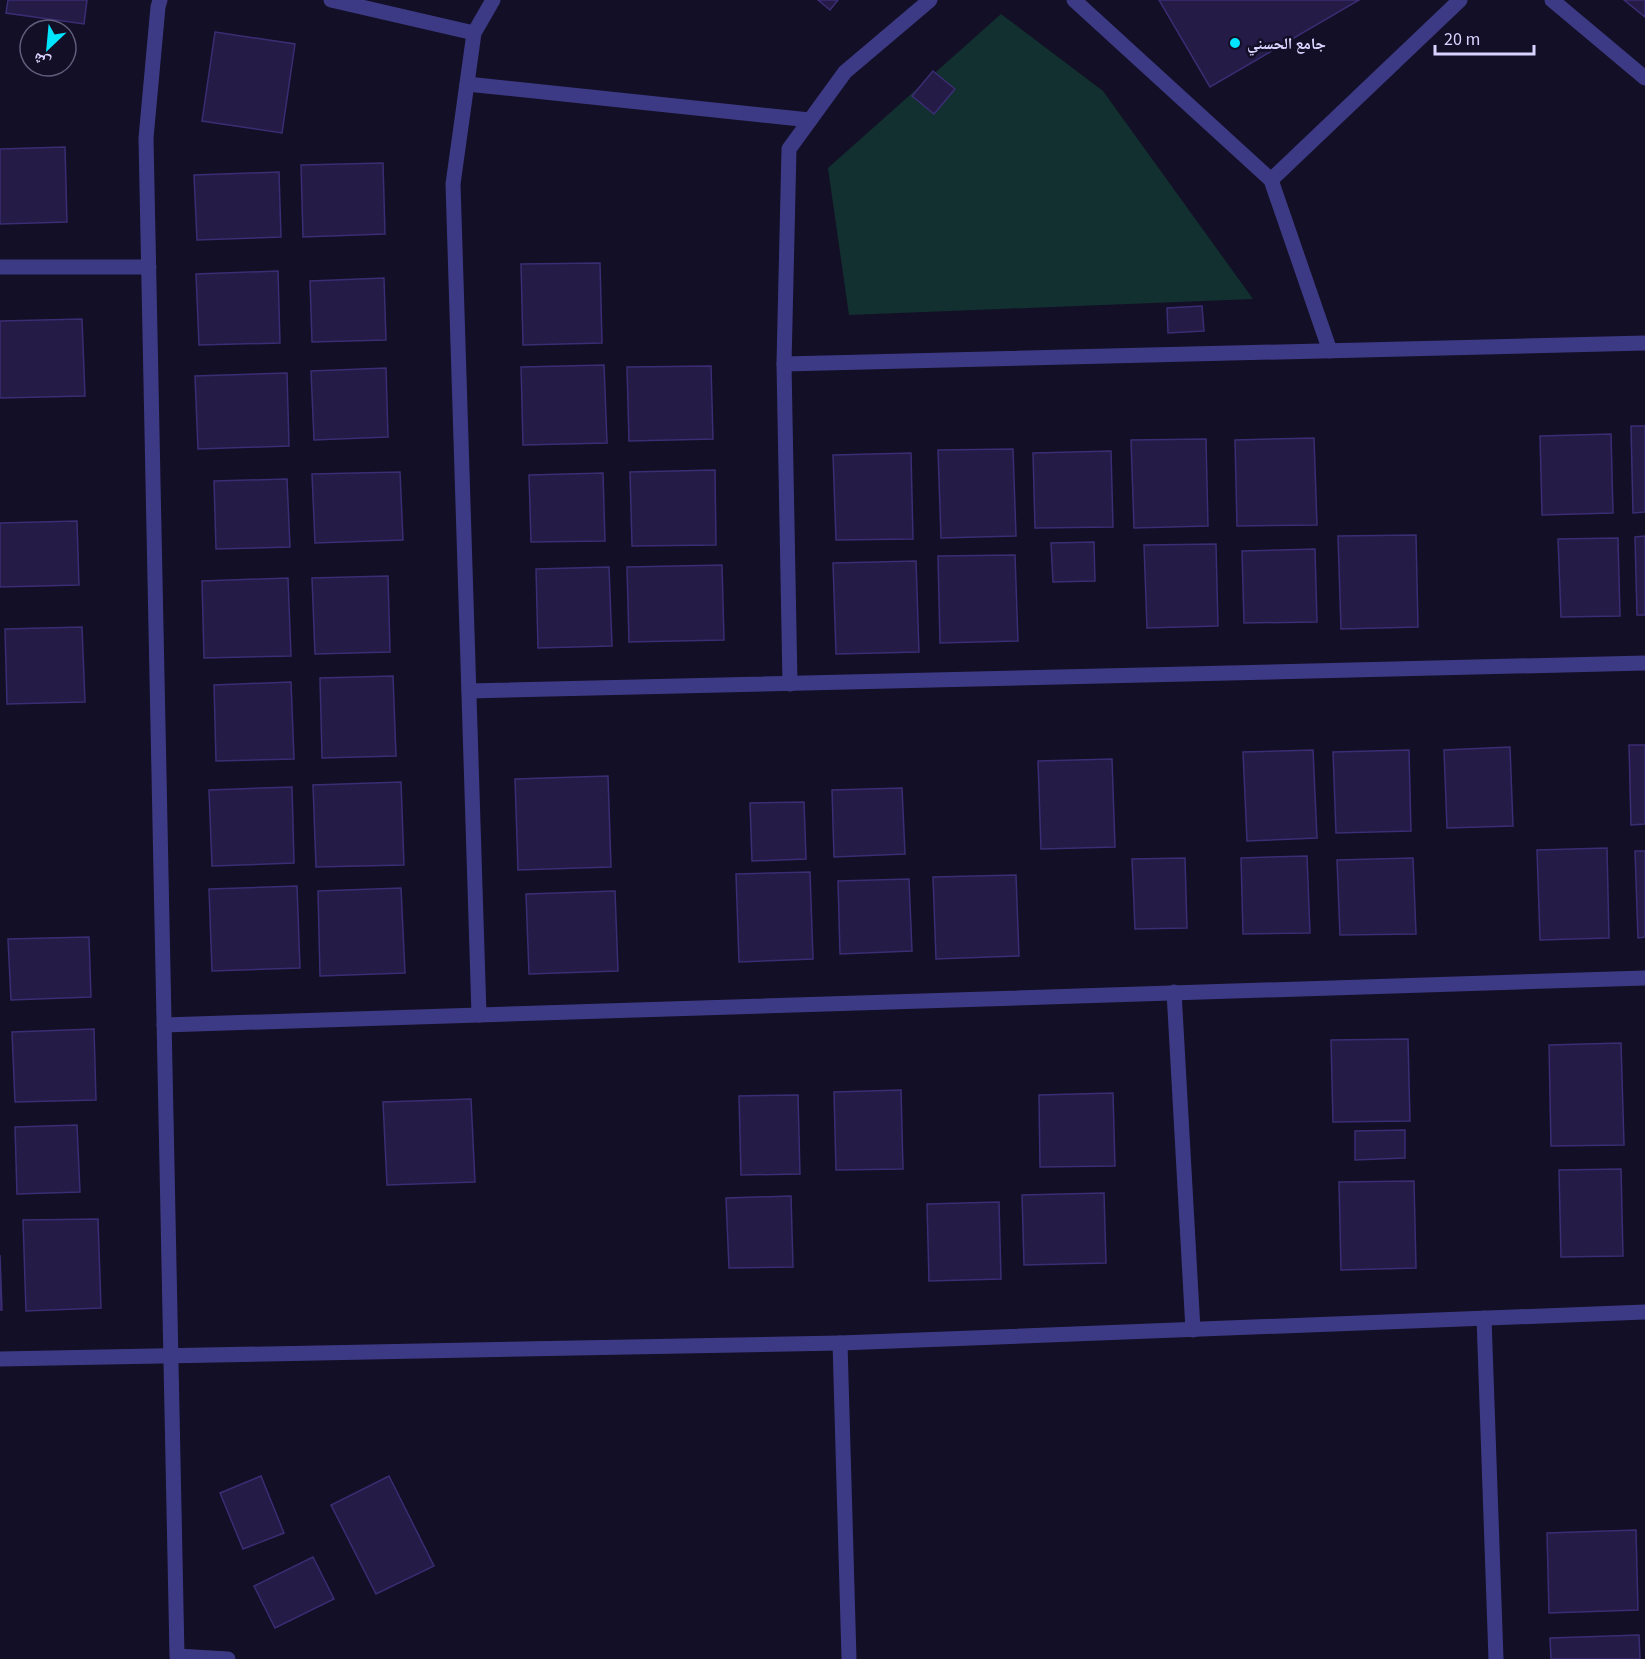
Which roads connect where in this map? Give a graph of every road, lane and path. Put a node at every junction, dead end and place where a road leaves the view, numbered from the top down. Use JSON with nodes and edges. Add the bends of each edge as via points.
{"nodes":[{"id":1,"x":160,"y":0,"type":"edge"},
{"id":2,"x":331,"y":0,"type":"edge"},
{"id":3,"x":493,"y":0,"type":"edge"},
{"id":4,"x":930,"y":0,"type":"edge"},
{"id":5,"x":1074,"y":0,"type":"edge"},
{"id":6,"x":1460,"y":0,"type":"edge"},
{"id":7,"x":1552,"y":0,"type":"edge"},
{"id":8,"x":474,"y":33,"type":"junction"},
{"id":9,"x":1645,"y":78,"type":"edge"},
{"id":10,"x":467,"y":84,"type":"junction"},
{"id":11,"x":810,"y":120,"type":"junction"},
{"id":12,"x":1271,"y":180,"type":"junction"},
{"id":13,"x":0,"y":267,"type":"edge"},
{"id":14,"x":149,"y":267,"type":"junction"},
{"id":15,"x":1645,"y":343,"type":"edge"},
{"id":16,"x":1330,"y":351,"type":"junction"},
{"id":17,"x":784,"y":364,"type":"junction"},
{"id":18,"x":1645,"y":663,"type":"edge"},
{"id":19,"x":790,"y":684,"type":"junction"},
{"id":20,"x":469,"y":691,"type":"junction"},
{"id":21,"x":1645,"y":978,"type":"edge"},
{"id":22,"x":1174,"y":992,"type":"junction"},
{"id":23,"x":479,"y":1015,"type":"junction"},
{"id":24,"x":164,"y":1025,"type":"junction"},
{"id":25,"x":1645,"y":1312,"type":"edge"},
{"id":26,"x":1484,"y":1318,"type":"junction"},
{"id":27,"x":1193,"y":1330,"type":"junction"},
{"id":28,"x":840,"y":1343,"type":"junction"},
{"id":29,"x":170,"y":1355,"type":"junction"},
{"id":30,"x":0,"y":1359,"type":"edge"},
{"id":31,"x":228,"y":1659,"type":"edge"},
{"id":32,"x":849,"y":1659,"type":"edge"},
{"id":33,"x":1496,"y":1659,"type":"edge"}],
"edges":[{"from":1,"to":14,"type":"street","via":[[146,138]]},
{"from":2,"to":8,"type":"street"},
{"from":3,"to":8,"type":"street"},
{"from":4,"to":11,"type":"street","via":[[845,72]]},
{"from":5,"to":12,"type":"street"},
{"from":6,"to":12,"type":"street"},
{"from":7,"to":9,"type":"street"},
{"from":8,"to":10,"type":"street"},
{"from":10,"to":11,"type":"street"},
{"from":10,"to":20,"type":"street","via":[[453,184]]},
{"from":11,"to":17,"type":"street","via":[[789,149]]},
{"from":12,"to":16,"type":"street"},
{"from":13,"to":14,"type":"street"},
{"from":14,"to":24,"type":"street"},
{"from":15,"to":16,"type":"street"},
{"from":16,"to":17,"type":"street"},
{"from":17,"to":19,"type":"street"},
{"from":18,"to":19,"type":"street"},
{"from":19,"to":20,"type":"street"},
{"from":20,"to":23,"type":"street"},
{"from":21,"to":22,"type":"street"},
{"from":22,"to":23,"type":"street"},
{"from":22,"to":27,"type":"street"},
{"from":23,"to":24,"type":"street"},
{"from":24,"to":29,"type":"street"},
{"from":25,"to":26,"type":"street"},
{"from":26,"to":27,"type":"street"},
{"from":26,"to":33,"type":"street"},
{"from":27,"to":28,"type":"street"},
{"from":28,"to":29,"type":"street"},
{"from":28,"to":32,"type":"street"},
{"from":29,"to":30,"type":"street"},
{"from":29,"to":31,"type":"street","via":[[177,1656]]}]}
